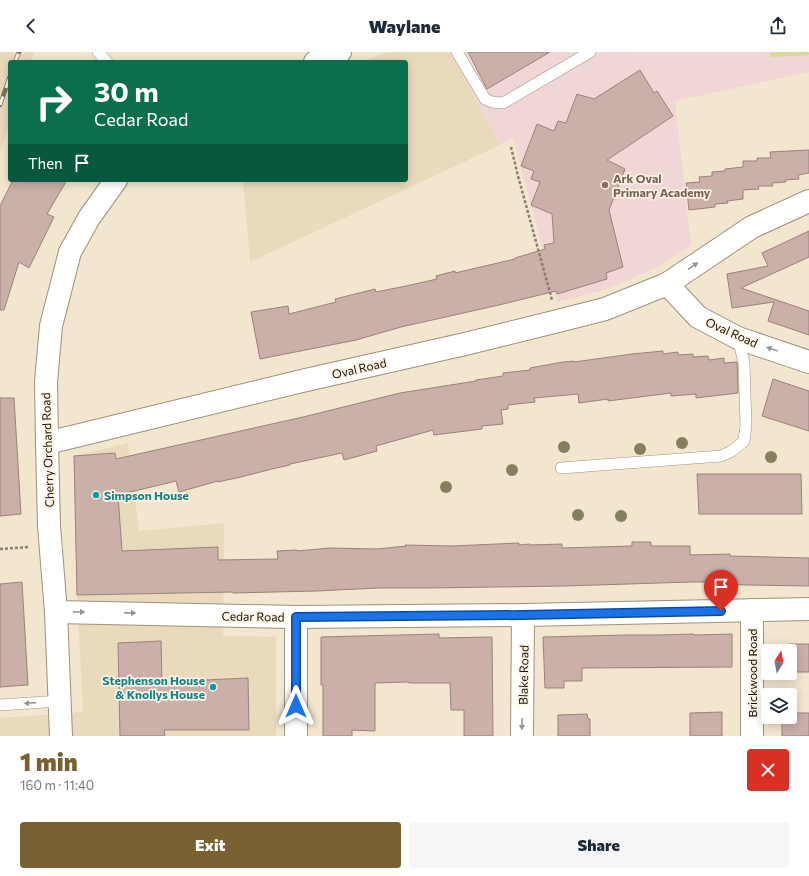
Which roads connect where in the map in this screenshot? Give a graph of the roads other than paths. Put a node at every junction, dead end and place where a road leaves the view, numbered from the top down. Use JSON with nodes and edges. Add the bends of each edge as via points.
{"nodes":[{"id":1,"x":98,"y":52,"type":"edge"},
{"id":2,"x":340,"y":52,"type":"edge"},
{"id":3,"x":457,"y":52,"type":"edge"},
{"id":4,"x":590,"y":52,"type":"edge"},
{"id":5,"x":105,"y":60,"type":"edge"},
{"id":6,"x":320,"y":60,"type":"edge"},
{"id":7,"x":115,"y":182,"type":"edge"},
{"id":8,"x":809,"y":201,"type":"edge"},
{"id":9,"x":667,"y":284,"type":"junction"},
{"id":10,"x":738,"y":338,"type":"junction"},
{"id":11,"x":809,"y":362,"type":"edge"},
{"id":12,"x":47,"y":443,"type":"junction"},
{"id":13,"x":561,"y":468,"type":"dead end"},
{"id":14,"x":809,"y":609,"type":"edge"},
{"id":15,"x":752,"y":610,"type":"junction"},
{"id":16,"x":56,"y":612,"type":"junction"},
{"id":17,"x":523,"y":615,"type":"junction"},
{"id":18,"x":296,"y":617,"type":"junction"},
{"id":19,"x":60,"y":701,"type":"junction"},
{"id":20,"x":0,"y":705,"type":"edge"},
{"id":21,"x":61,"y":736,"type":"edge"},
{"id":22,"x":296,"y":736,"type":"edge"},
{"id":23,"x":522,"y":736,"type":"edge"},
{"id":24,"x":752,"y":736,"type":"edge"}],
"edges":[{"from":1,"to":5,"type":"lane"},
{"from":2,"to":6,"type":"street"},
{"from":3,"to":4,"type":"lane","via":[[486,99],[503,103]]},
{"from":7,"to":12,"type":"street","name":"Cherry Orchard Road","via":[[89,218],[70,252],[50,326],[46,382]]},
{"from":9,"to":8,"type":"street","name":"Oval Road","one_way":true,"via":[[752,227]]},
{"from":9,"to":10,"type":"street","name":"Oval Road","via":[[698,318]]},
{"from":9,"to":12,"type":"street","name":"Oval Road","via":[[605,309]]},
{"from":11,"to":10,"type":"street","name":"Oval Road","one_way":true},
{"from":10,"to":13,"type":"lane","via":[[744,363],[746,425],[744,441],[732,450],[721,456]]},
{"from":12,"to":16,"type":"street","name":"Cherry Orchard Road"},
{"from":14,"to":15,"type":"street","name":"Cedar Road"},
{"from":15,"to":17,"type":"street","name":"Cedar Road"},
{"from":15,"to":24,"type":"street","name":"Brickwood Road"},
{"from":16,"to":18,"type":"street","name":"Cedar Road","one_way":true},
{"from":16,"to":19,"type":"street","name":"Cherry Orchard Road"},
{"from":17,"to":18,"type":"street","name":"Cedar Road"},
{"from":17,"to":23,"type":"street","name":"Blake Road","one_way":true},
{"from":18,"to":22,"type":"street"},
{"from":19,"to":20,"type":"lane","one_way":true},
{"from":19,"to":21,"type":"street","name":"Cherry Orchard Road"}]}
